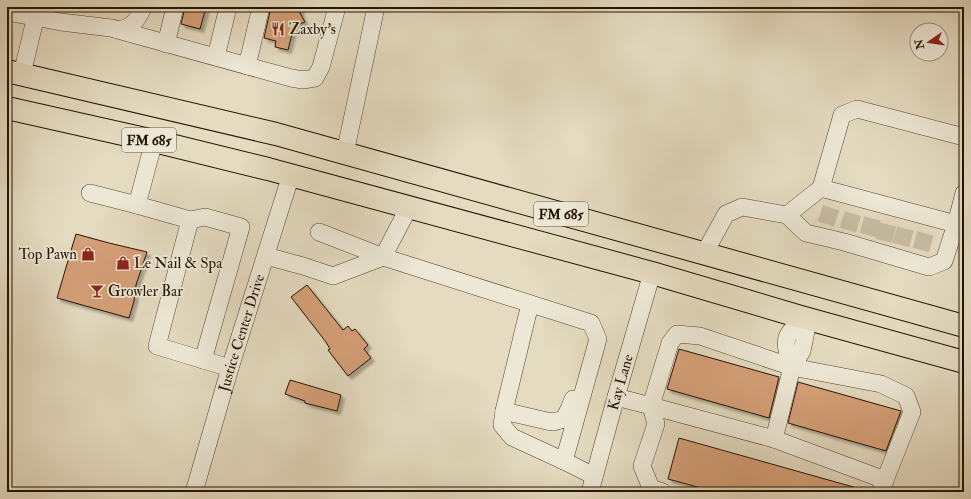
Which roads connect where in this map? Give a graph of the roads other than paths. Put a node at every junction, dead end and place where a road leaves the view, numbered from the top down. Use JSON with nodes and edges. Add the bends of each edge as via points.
{"nodes":[{"id":1,"x":143,"y":7,"type":"edge"},
{"id":2,"x":175,"y":7,"type":"edge"},
{"id":3,"x":228,"y":7,"type":"edge"},
{"id":4,"x":261,"y":7,"type":"edge"},
{"id":5,"x":337,"y":7,"type":"edge"},
{"id":6,"x":376,"y":7,"type":"edge"},
{"id":7,"x":7,"y":12,"type":"edge"},
{"id":8,"x":37,"y":12,"type":"edge"},
{"id":9,"x":118,"y":30,"type":"junction"},
{"id":10,"x":166,"y":44,"type":"junction"},
{"id":11,"x":216,"y":57,"type":"junction"},
{"id":12,"x":247,"y":66,"type":"junction"},
{"id":13,"x":14,"y":72,"type":"edge"},
{"id":14,"x":7,"y":108,"type":"edge"},
{"id":15,"x":964,"y":137,"type":"edge"},
{"id":16,"x":154,"y":141,"type":"junction"},
{"id":17,"x":345,"y":153,"type":"junction"},
{"id":18,"x":291,"y":175,"type":"junction"},
{"id":19,"x":90,"y":193,"type":"dead end"},
{"id":20,"x":964,"y":193,"type":"edge"},
{"id":21,"x":830,"y":194,"type":"junction"},
{"id":22,"x":137,"y":205,"type":"junction"},
{"id":23,"x":409,"y":207,"type":"junction"},
{"id":24,"x":787,"y":215,"type":"junction"},
{"id":25,"x":190,"y":220,"type":"junction"},
{"id":26,"x":956,"y":224,"type":"junction"},
{"id":27,"x":319,"y":232,"type":"dead end"},
{"id":28,"x":704,"y":254,"type":"junction"},
{"id":29,"x":266,"y":256,"type":"junction"},
{"id":30,"x":383,"y":258,"type":"junction"},
{"id":31,"x":652,"y":273,"type":"junction"},
{"id":32,"x":530,"y":304,"type":"junction"},
{"id":33,"x":800,"y":321,"type":"junction"},
{"id":34,"x":964,"y":326,"type":"edge"},
{"id":35,"x":598,"y":339,"type":"junction"},
{"id":36,"x":203,"y":360,"type":"junction"},
{"id":37,"x":964,"y":362,"type":"edge"},
{"id":38,"x":792,"y":367,"type":"junction"},
{"id":39,"x":230,"y":368,"type":"junction"},
{"id":40,"x":616,"y":397,"type":"junction"},
{"id":41,"x":651,"y":406,"type":"junction"},
{"id":42,"x":504,"y":411,"type":"junction"},
{"id":43,"x":774,"y":439,"type":"junction"},
{"id":44,"x":564,"y":460,"type":"junction"},
{"id":45,"x":592,"y":484,"type":"edge"},
{"id":46,"x":883,"y":486,"type":"edge"},
{"id":47,"x":194,"y":492,"type":"edge"},
{"id":48,"x":663,"y":492,"type":"edge"}],
"edges":[{"from":1,"to":9,"type":"street","via":[[139,17],[129,27]]},
{"from":2,"to":10,"type":"street"},
{"from":3,"to":11,"type":"street"},
{"from":4,"to":12,"type":"street"},
{"from":5,"to":12,"type":"street","via":[[321,67],[315,78],[303,80]]},
{"from":6,"to":17,"type":"street"},
{"from":7,"to":8,"type":"street"},
{"from":8,"to":9,"type":"street"},
{"from":8,"to":13,"type":"street"},
{"from":9,"to":10,"type":"street"},
{"from":10,"to":11,"type":"street"},
{"from":11,"to":12,"type":"street"},
{"from":13,"to":17,"type":"main road","number":"FM 685","via":[[276,134]]},
{"from":14,"to":16,"type":"main road","number":"FM 685"},
{"from":15,"to":21,"type":"street","via":[[857,110],[842,115]]},
{"from":16,"to":18,"type":"main road","number":"FM 685"},
{"from":16,"to":22,"type":"street"},
{"from":17,"to":28,"type":"main road","number":"FM 685"},
{"from":18,"to":23,"type":"main road","number":"FM 685"},
{"from":18,"to":29,"type":"street","name":"Justice Center Drive"},
{"from":19,"to":22,"type":"street"},
{"from":20,"to":26,"type":"street"},
{"from":21,"to":24,"type":"street"},
{"from":21,"to":26,"type":"street","via":[[908,217]]},
{"from":22,"to":25,"type":"street"},
{"from":23,"to":30,"type":"street"},
{"from":23,"to":31,"type":"main road","number":"FM 685"},
{"from":24,"to":26,"type":"street","via":[[806,233],[823,231],[846,236],[919,257],[929,267],[944,262]]},
{"from":24,"to":28,"type":"street","via":[[742,207],[726,214]]},
{"from":25,"to":36,"type":"street","via":[[157,346]]},
{"from":25,"to":36,"type":"street","via":[[205,217],[241,227]]},
{"from":27,"to":30,"type":"street"},
{"from":28,"to":34,"type":"main road","number":"FM 685"},
{"from":29,"to":30,"type":"street","via":[[333,276]]},
{"from":29,"to":39,"type":"street","name":"Justice Center Drive"},
{"from":30,"to":32,"type":"street"},
{"from":31,"to":33,"type":"main road","number":"FM 685"},
{"from":31,"to":40,"type":"street","name":"Kay Lane"},
{"from":32,"to":35,"type":"street","via":[[592,323]]},
{"from":32,"to":42,"type":"street"},
{"from":33,"to":37,"type":"main road","number":"FM 685"},
{"from":33,"to":38,"type":"street","via":[[787,336],[786,347]]},
{"from":35,"to":42,"type":"street","via":[[587,351],[564,419],[553,422]]},
{"from":35,"to":44,"type":"street"},
{"from":36,"to":39,"type":"street"},
{"from":38,"to":41,"type":"street","via":[[700,336],[677,334],[670,343]]},
{"from":38,"to":43,"type":"street"},
{"from":38,"to":46,"type":"street","via":[[881,384],[906,396],[912,412]]},
{"from":39,"to":47,"type":"street","name":"Justice Center Drive"},
{"from":40,"to":41,"type":"street"},
{"from":40,"to":45,"type":"street","name":"Kay Lane"},
{"from":41,"to":43,"type":"street"},
{"from":41,"to":48,"type":"street","via":[[656,424],[642,466],[651,488]]},
{"from":42,"to":44,"type":"street","via":[[502,425],[512,437]]},
{"from":43,"to":46,"type":"street"},
{"from":44,"to":45,"type":"street"}]}
